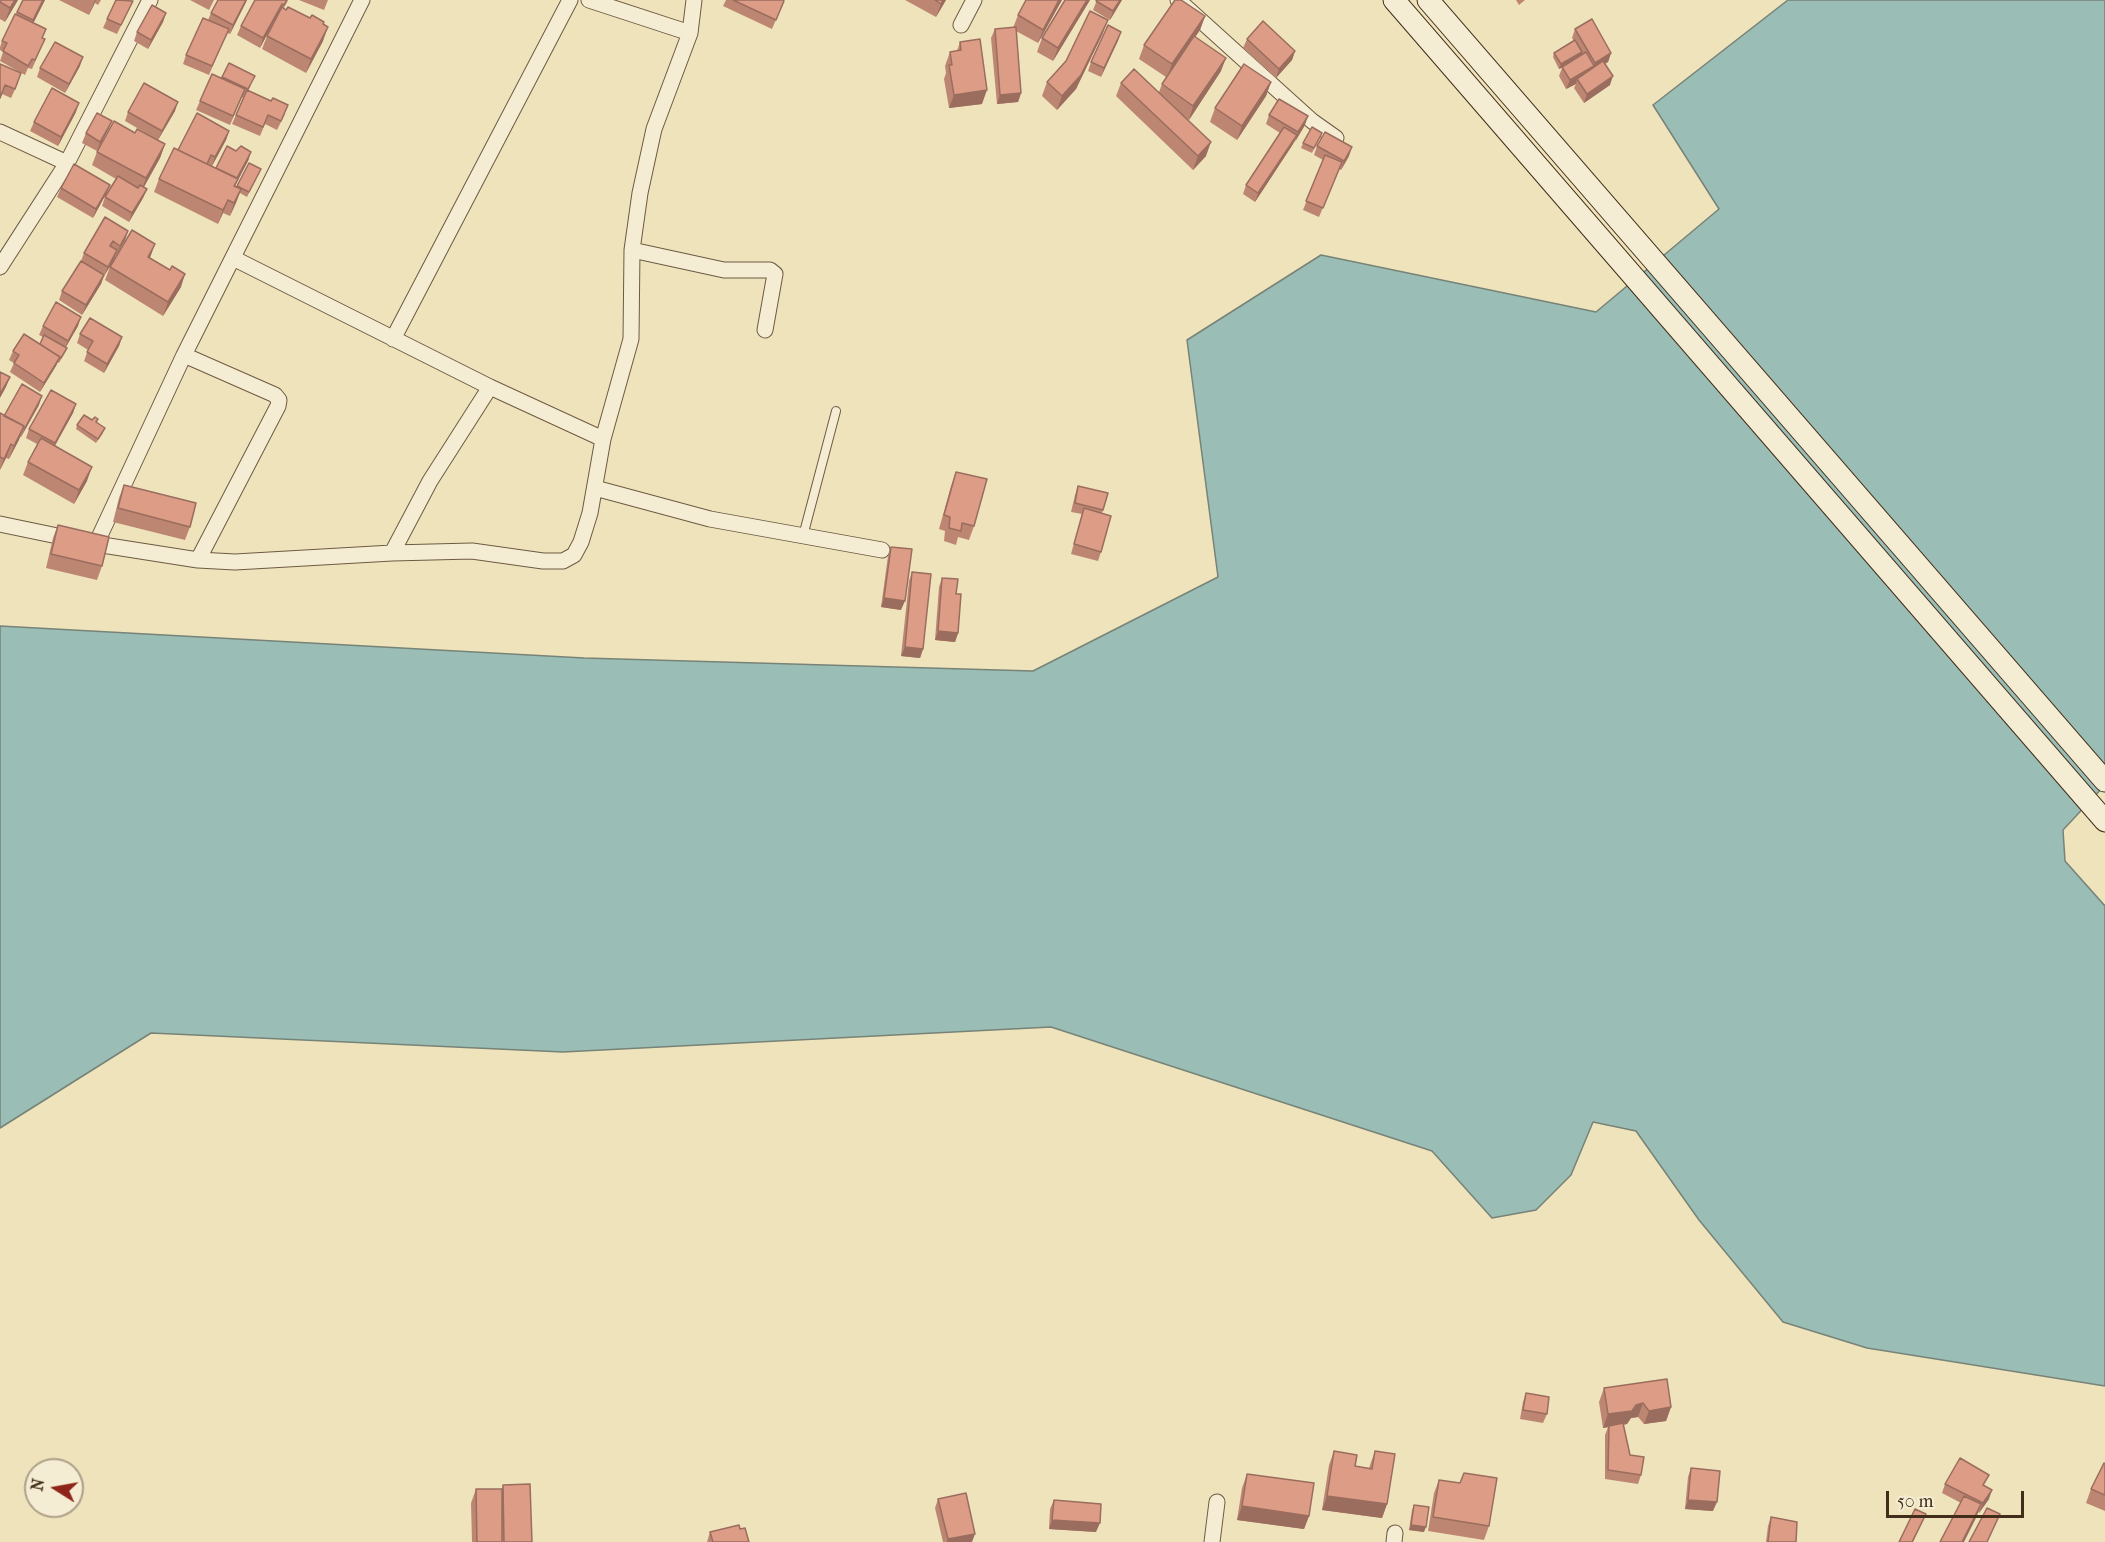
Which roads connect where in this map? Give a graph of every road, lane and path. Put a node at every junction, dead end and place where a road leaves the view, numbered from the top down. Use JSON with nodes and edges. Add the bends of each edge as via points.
{"nodes":[{"id":1,"x":150,"y":0,"type":"edge"},
{"id":2,"x":362,"y":0,"type":"edge"},
{"id":3,"x":570,"y":0,"type":"edge"},
{"id":4,"x":589,"y":0,"type":"edge"},
{"id":5,"x":694,"y":0,"type":"edge"},
{"id":6,"x":974,"y":0,"type":"edge"},
{"id":7,"x":1178,"y":0,"type":"edge"},
{"id":8,"x":1394,"y":0,"type":"edge"},
{"id":9,"x":1432,"y":4,"type":"edge"},
{"id":10,"x":961,"y":25,"type":"dead end"},
{"id":11,"x":690,"y":33,"type":"junction"},
{"id":12,"x":0,"y":132,"type":"edge"},
{"id":13,"x":1336,"y":138,"type":"edge"},
{"id":14,"x":67,"y":163,"type":"junction"},
{"id":15,"x":632,"y":250,"type":"junction"},
{"id":16,"x":233,"y":258,"type":"junction"},
{"id":17,"x":0,"y":267,"type":"edge"},
{"id":18,"x":765,"y":330,"type":"dead end"},
{"id":19,"x":393,"y":339,"type":"junction"},
{"id":20,"x":184,"y":355,"type":"junction"},
{"id":21,"x":490,"y":387,"type":"junction"},
{"id":22,"x":836,"y":411,"type":"dead end"},
{"id":23,"x":603,"y":439,"type":"junction"},
{"id":24,"x":595,"y":488,"type":"junction"},
{"id":25,"x":0,"y":524,"type":"edge"},
{"id":26,"x":803,"y":536,"type":"junction"},
{"id":27,"x":96,"y":544,"type":"junction"},
{"id":28,"x":882,"y":550,"type":"dead end"},
{"id":29,"x":392,"y":554,"type":"junction"},
{"id":30,"x":198,"y":560,"type":"junction"},
{"id":31,"x":2105,"y":781,"type":"edge"},
{"id":32,"x":2105,"y":821,"type":"edge"},
{"id":33,"x":1217,"y":1502,"type":"dead end"},
{"id":34,"x":1212,"y":1542,"type":"edge"}],
"edges":[{"from":1,"to":14,"type":"street"},
{"from":2,"to":16,"type":"street"},
{"from":3,"to":19,"type":"street"},
{"from":4,"to":11,"type":"street"},
{"from":5,"to":11,"type":"street"},
{"from":6,"to":10,"type":"street"},
{"from":7,"to":13,"type":"street"},
{"from":8,"to":32,"type":"main road"},
{"from":9,"to":31,"type":"main road"},
{"from":11,"to":15,"type":"street","via":[[654,129]]},
{"from":12,"to":14,"type":"street"},
{"from":14,"to":17,"type":"street"},
{"from":15,"to":18,"type":"street","via":[[724,270],[770,270],[775,274]]},
{"from":15,"to":23,"type":"street","via":[[631,339]]},
{"from":16,"to":19,"type":"street"},
{"from":16,"to":20,"type":"street"},
{"from":19,"to":21,"type":"street"},
{"from":20,"to":27,"type":"street"},
{"from":20,"to":30,"type":"street","via":[[279,400]]},
{"from":21,"to":23,"type":"street"},
{"from":21,"to":29,"type":"street","via":[[430,481]]},
{"from":22,"to":26,"type":"lane"},
{"from":23,"to":24,"type":"street"},
{"from":24,"to":26,"type":"street","via":[[710,519]]},
{"from":24,"to":29,"type":"street","via":[[581,542],[574,555],[563,561],[472,551]]},
{"from":25,"to":27,"type":"street"},
{"from":26,"to":28,"type":"street"},
{"from":27,"to":30,"type":"street"},
{"from":29,"to":30,"type":"street","via":[[234,562]]},
{"from":33,"to":34,"type":"street"}]}
